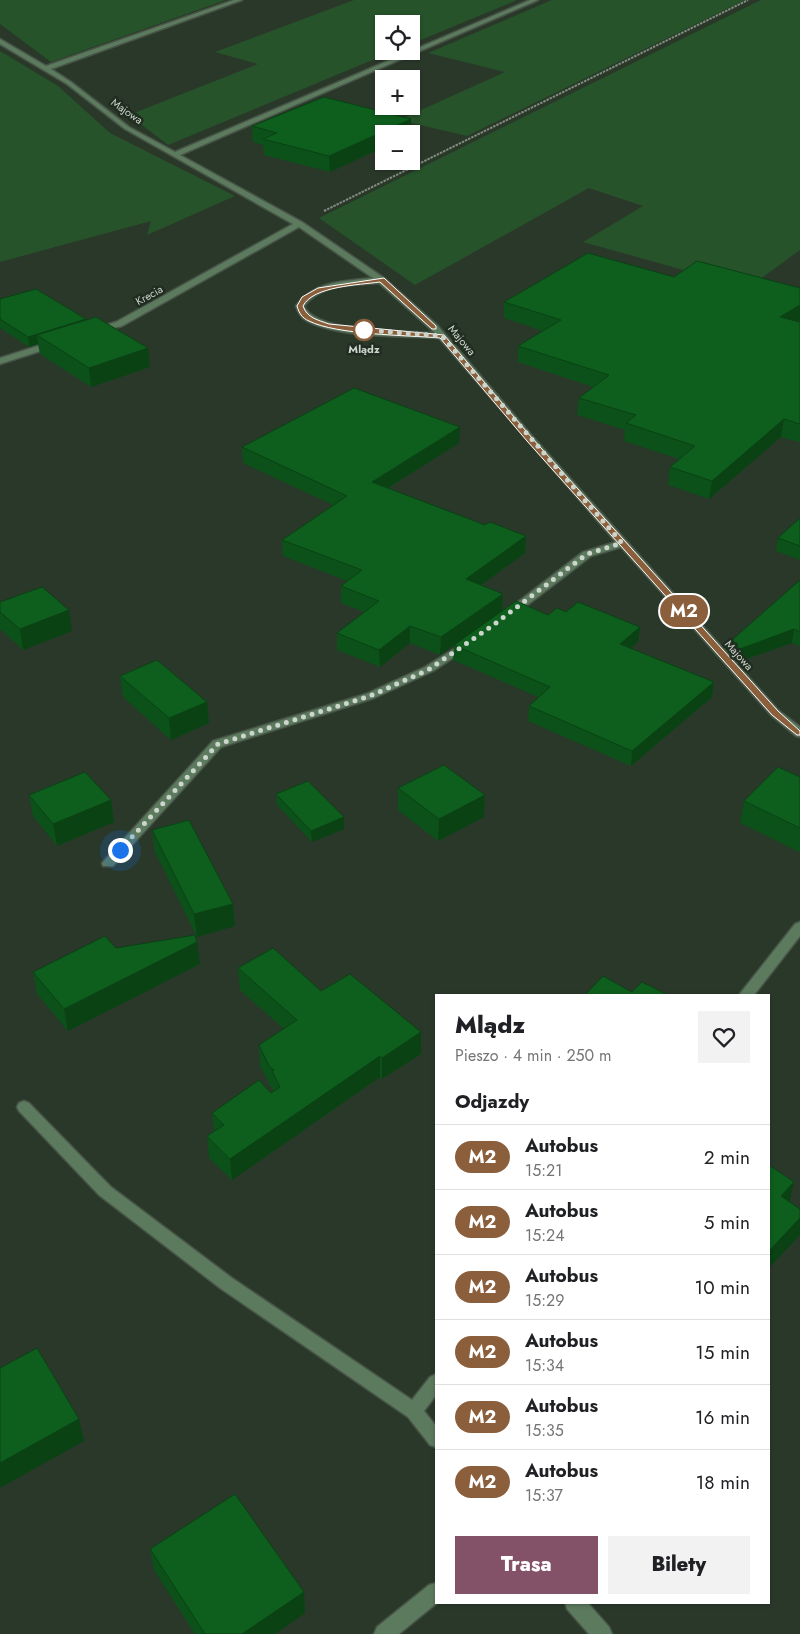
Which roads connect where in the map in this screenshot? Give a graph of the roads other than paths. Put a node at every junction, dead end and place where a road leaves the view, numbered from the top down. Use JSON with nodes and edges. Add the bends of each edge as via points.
{"nodes":[{"id":1,"x":239,"y":0,"type":"edge"},
{"id":2,"x":535,"y":0,"type":"edge"},
{"id":3,"x":0,"y":41,"type":"edge"},
{"id":4,"x":46,"y":69,"type":"junction"},
{"id":5,"x":174,"y":155,"type":"junction"},
{"id":6,"x":299,"y":224,"type":"junction"},
{"id":7,"x":381,"y":280,"type":"junction"},
{"id":8,"x":83,"y":335,"type":"edge"},
{"id":9,"x":442,"y":336,"type":"junction"},
{"id":10,"x":65,"y":341,"type":"edge"},
{"id":11,"x":0,"y":361,"type":"edge"},
{"id":12,"x":622,"y":543,"type":"junction"},
{"id":13,"x":500,"y":621,"type":"edge"},
{"id":14,"x":476,"y":638,"type":"edge"},
{"id":15,"x":800,"y":733,"type":"edge"},
{"id":16,"x":108,"y":863,"type":"dead end"},
{"id":17,"x":800,"y":927,"type":"edge"},
{"id":18,"x":747,"y":994,"type":"edge"},
{"id":19,"x":24,"y":1107,"type":"dead end"},
{"id":20,"x":435,"y":1383,"type":"edge"},
{"id":21,"x":414,"y":1411,"type":"junction"},
{"id":22,"x":435,"y":1438,"type":"edge"},
{"id":23,"x":435,"y":1593,"type":"edge"},
{"id":24,"x":576,"y":1604,"type":"edge"},
{"id":25,"x":384,"y":1634,"type":"edge"},
{"id":26,"x":602,"y":1634,"type":"edge"}],
"edges":[{"from":1,"to":4,"type":"street"},
{"from":2,"to":5,"type":"street"},
{"from":3,"to":4,"type":"street","name":"Majowa"},
{"from":4,"to":5,"type":"street","name":"Majowa","via":[[127,128]]},
{"from":5,"to":6,"type":"street","name":"Majowa"},
{"from":6,"to":7,"type":"street","name":"Majowa"},
{"from":6,"to":8,"type":"street","name":"Krecia","via":[[120,324]]},
{"from":7,"to":9,"type":"street","name":"Majowa"},
{"from":7,"to":9,"type":"street","via":[[320,289],[304,299],[300,306],[302,313],[328,326]]},
{"from":9,"to":12,"type":"street","name":"Majowa"},
{"from":10,"to":11,"type":"street"},
{"from":12,"to":13,"type":"street","via":[[587,554]]},
{"from":12,"to":15,"type":"street","name":"Majowa","via":[[778,717]]},
{"from":14,"to":16,"type":"street","via":[[428,670],[370,696],[218,744]]},
{"from":17,"to":18,"type":"street"},
{"from":19,"to":21,"type":"street","via":[[106,1191],[226,1283]]},
{"from":20,"to":21,"type":"street"},
{"from":21,"to":22,"type":"street"},
{"from":23,"to":25,"type":"street"},
{"from":24,"to":26,"type":"street"}]}
